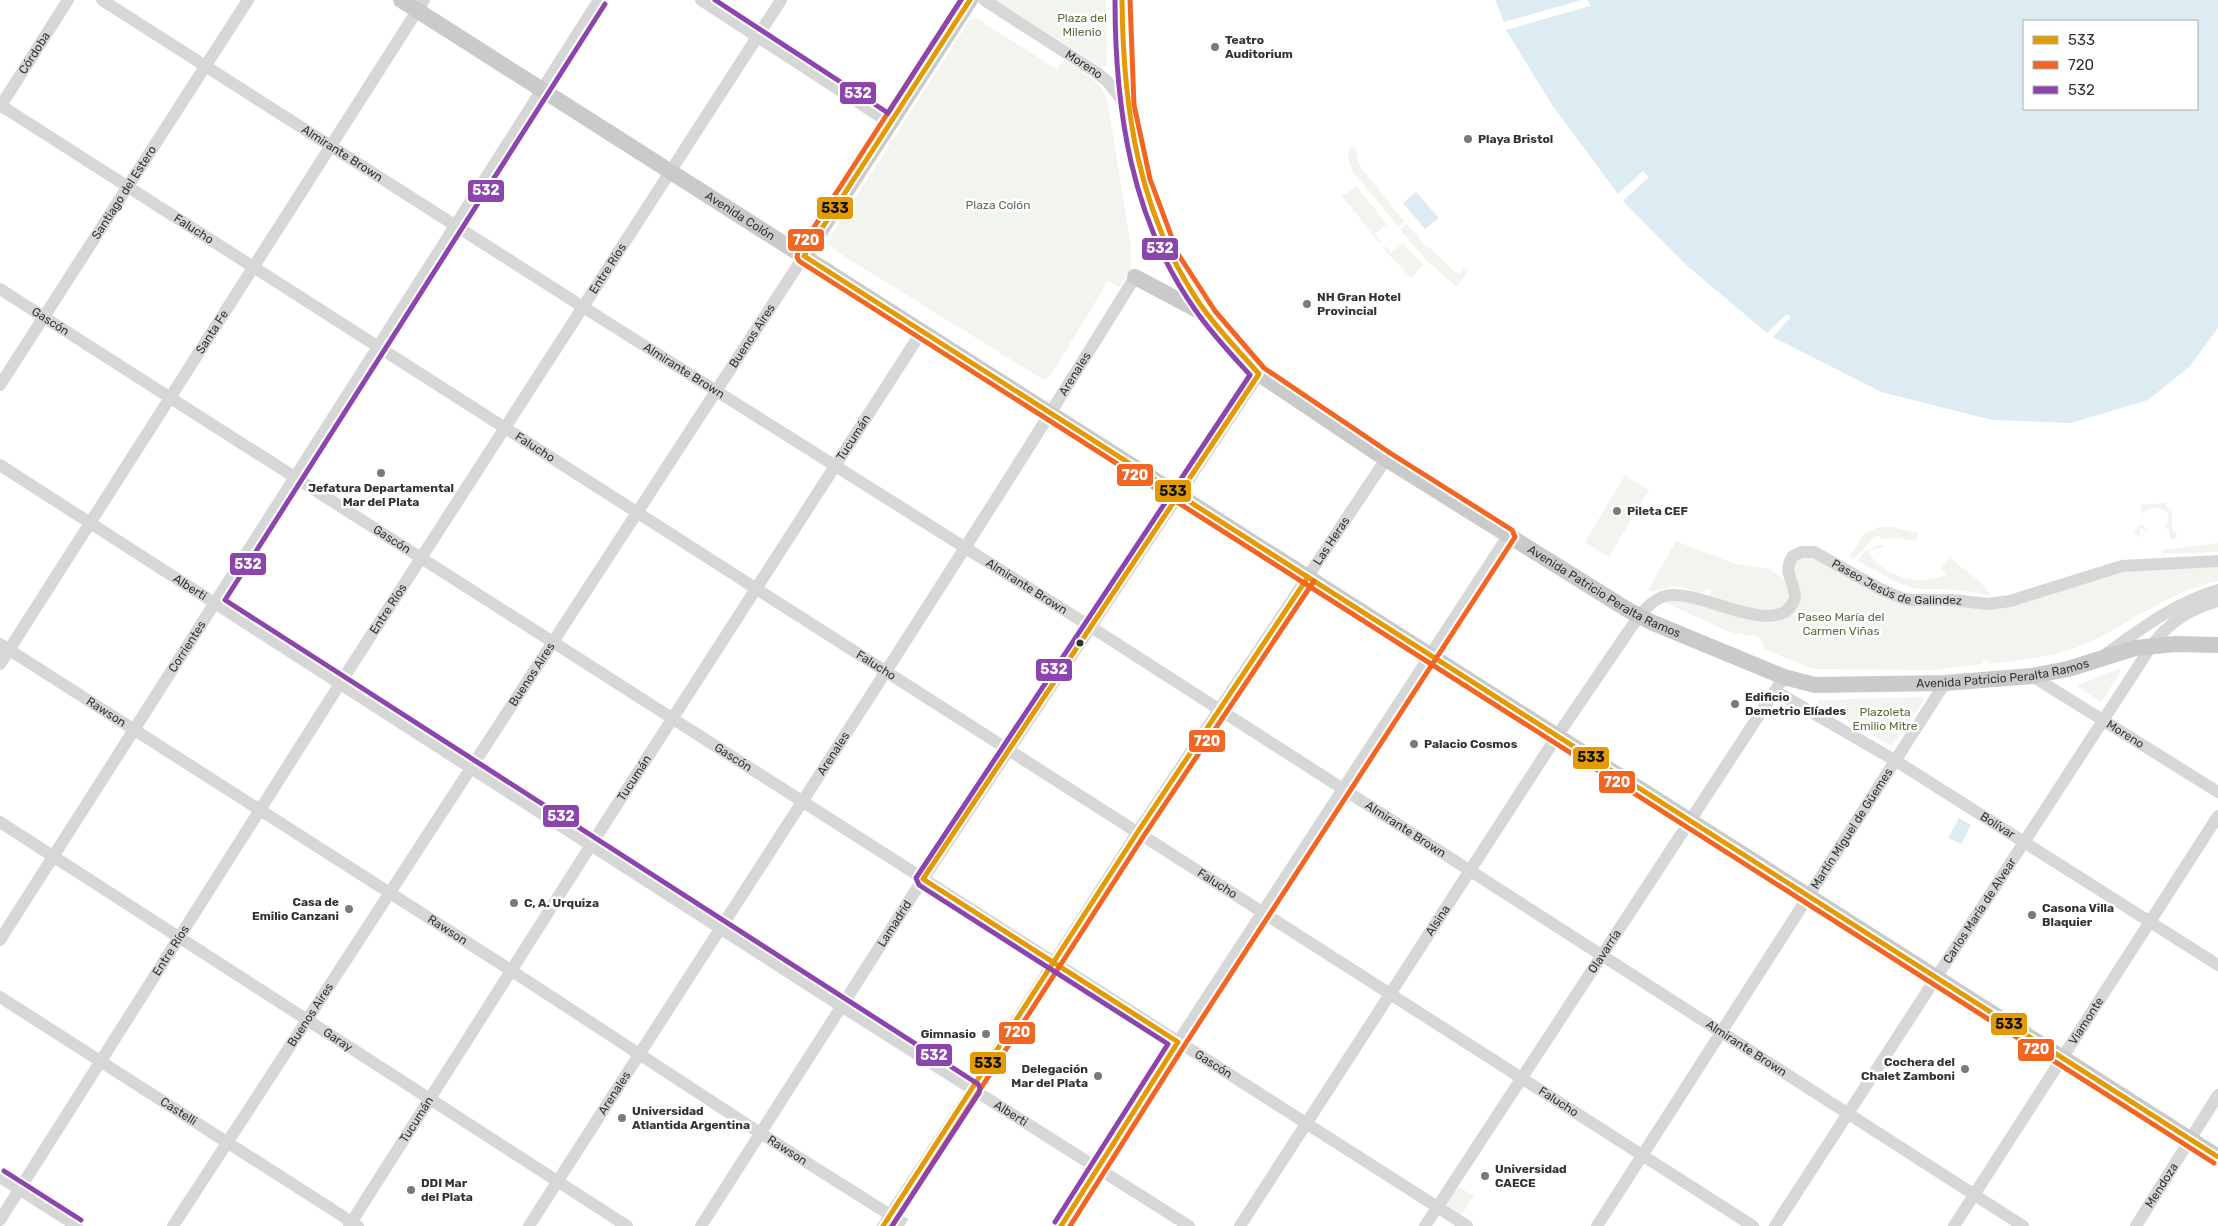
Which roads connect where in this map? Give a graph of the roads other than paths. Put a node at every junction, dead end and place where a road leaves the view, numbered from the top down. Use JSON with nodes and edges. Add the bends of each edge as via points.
{"nodes":[{"id":1,"x":68,"y":0,"type":"edge"},
{"id":2,"x":102,"y":0,"type":"edge"},
{"id":3,"x":248,"y":0,"type":"edge"},
{"id":4,"x":401,"y":0,"type":"edge"},
{"id":5,"x":599,"y":0,"type":"edge"},
{"id":6,"x":701,"y":0,"type":"edge"},
{"id":7,"x":781,"y":0,"type":"edge"},
{"id":8,"x":970,"y":0,"type":"edge"},
{"id":9,"x":984,"y":0,"type":"edge"},
{"id":10,"x":1122,"y":0,"type":"edge"},
{"id":11,"x":421,"y":5,"type":"edge"},
{"id":12,"x":757,"y":37,"type":"junction"},
{"id":13,"x":206,"y":66,"type":"junction"},
{"id":14,"x":542,"y":90,"type":"junction"},
{"id":15,"x":0,"y":106,"type":"edge"},
{"id":16,"x":1127,"y":106,"type":"junction"},
{"id":17,"x":890,"y":123,"type":"junction"},
{"id":18,"x":331,"y":146,"type":"junction"},
{"id":19,"x":671,"y":172,"type":"junction"},
{"id":20,"x":128,"y":187,"type":"junction"},
{"id":21,"x":455,"y":225,"type":"junction"},
{"id":22,"x":804,"y":256,"type":"junction"},
{"id":23,"x":254,"y":267,"type":"junction"},
{"id":24,"x":1135,"y":277,"type":"joint"},
{"id":25,"x":0,"y":289,"type":"edge"},
{"id":26,"x":583,"y":307,"type":"junction"},
{"id":27,"x":1209,"y":316,"type":"junction"},
{"id":28,"x":44,"y":317,"type":"junction"},
{"id":29,"x":922,"y":331,"type":"junction"},
{"id":30,"x":378,"y":347,"type":"junction"},
{"id":31,"x":1259,"y":374,"type":"junction"},
{"id":32,"x":0,"y":386,"type":"edge"},
{"id":33,"x":716,"y":391,"type":"junction"},
{"id":34,"x":170,"y":398,"type":"junction"},
{"id":35,"x":1051,"y":414,"type":"junction"},
{"id":36,"x":505,"y":428,"type":"junction"},
{"id":37,"x":1386,"y":459,"type":"junction"},
{"id":38,"x":0,"y":465,"type":"edge"},
{"id":39,"x":835,"y":466,"type":"junction"},
{"id":40,"x":294,"y":477,"type":"junction"},
{"id":41,"x":1178,"y":495,"type":"junction"},
{"id":42,"x":637,"y":512,"type":"junction"},
{"id":43,"x":90,"y":523,"type":"junction"},
{"id":44,"x":1508,"y":536,"type":"junction"},
{"id":45,"x":965,"y":548,"type":"junction"},
{"id":46,"x":421,"y":559,"type":"junction"},
{"id":47,"x":2218,"y":561,"type":"edge"},
{"id":48,"x":1308,"y":577,"type":"junction"},
{"id":49,"x":756,"y":589,"type":"junction"},
{"id":50,"x":2218,"y":590,"type":"edge"},
{"id":51,"x":2218,"y":601,"type":"edge"},
{"id":52,"x":215,"y":602,"type":"junction"},
{"id":53,"x":1639,"y":617,"type":"junction"},
{"id":54,"x":1091,"y":627,"type":"junction"},
{"id":55,"x":552,"y":642,"type":"junction"},
{"id":56,"x":2152,"y":645,"type":"junction"},
{"id":57,"x":2218,"y":645,"type":"edge"},
{"id":58,"x":5,"y":647,"type":"edge"},
{"id":59,"x":1430,"y":655,"type":"junction"},
{"id":60,"x":2104,"y":656,"type":"junction"},
{"id":61,"x":0,"y":664,"type":"edge"},
{"id":62,"x":886,"y":672,"type":"junction"},
{"id":63,"x":2032,"y":676,"type":"junction"},
{"id":64,"x":340,"y":682,"type":"junction"},
{"id":65,"x":1945,"y":683,"type":"junction"},
{"id":66,"x":1780,"y":684,"type":"junction"},
{"id":67,"x":1219,"y":710,"type":"junction"},
{"id":68,"x":672,"y":718,"type":"junction"},
{"id":69,"x":2102,"y":721,"type":"junction"},
{"id":70,"x":134,"y":730,"type":"junction"},
{"id":71,"x":1557,"y":736,"type":"junction"},
{"id":72,"x":1008,"y":752,"type":"junction"},
{"id":73,"x":1896,"y":761,"type":"junction"},
{"id":74,"x":471,"y":767,"type":"junction"},
{"id":75,"x":1343,"y":789,"type":"junction"},
{"id":76,"x":2218,"y":792,"type":"edge"},
{"id":77,"x":804,"y":802,"type":"junction"},
{"id":78,"x":260,"y":810,"type":"junction"},
{"id":79,"x":2218,"y":816,"type":"edge"},
{"id":80,"x":1690,"y":821,"type":"junction"},
{"id":81,"x":0,"y":822,"type":"edge"},
{"id":82,"x":1137,"y":833,"type":"junction"},
{"id":83,"x":2024,"y":842,"type":"junction"},
{"id":84,"x":591,"y":844,"type":"junction"},
{"id":85,"x":53,"y":856,"type":"junction"},
{"id":86,"x":1470,"y":870,"type":"junction"},
{"id":87,"x":923,"y":879,"type":"junction"},
{"id":88,"x":389,"y":893,"type":"junction"},
{"id":89,"x":1809,"y":896,"type":"junction"},
{"id":90,"x":1262,"y":912,"type":"junction"},
{"id":91,"x":2149,"y":921,"type":"junction"},
{"id":92,"x":720,"y":928,"type":"junction"},
{"id":93,"x":180,"y":937,"type":"junction"},
{"id":94,"x":0,"y":940,"type":"edge"},
{"id":95,"x":1603,"y":954,"type":"junction"},
{"id":96,"x":1054,"y":962,"type":"junction"},
{"id":97,"x":2218,"y":965,"type":"edge"},
{"id":98,"x":512,"y":971,"type":"junction"},
{"id":99,"x":1936,"y":978,"type":"junction"},
{"id":100,"x":1389,"y":994,"type":"junction"},
{"id":101,"x":0,"y":997,"type":"edge"},
{"id":102,"x":841,"y":1006,"type":"junction"},
{"id":103,"x":306,"y":1019,"type":"junction"},
{"id":104,"x":1722,"y":1032,"type":"junction"},
{"id":105,"x":1178,"y":1042,"type":"junction"},
{"id":106,"x":639,"y":1054,"type":"junction"},
{"id":107,"x":2062,"y":1057,"type":"junction"},
{"id":108,"x":101,"y":1062,"type":"junction"},
{"id":109,"x":1522,"y":1078,"type":"junction"},
{"id":110,"x":973,"y":1089,"type":"junction"},
{"id":111,"x":2218,"y":1095,"type":"edge"},
{"id":112,"x":431,"y":1098,"type":"junction"},
{"id":113,"x":1847,"y":1114,"type":"junction"},
{"id":114,"x":1306,"y":1123,"type":"junction"},
{"id":115,"x":760,"y":1133,"type":"junction"},
{"id":116,"x":2189,"y":1138,"type":"junction"},
{"id":117,"x":226,"y":1142,"type":"junction"},
{"id":118,"x":1642,"y":1156,"type":"junction"},
{"id":119,"x":2218,"y":1157,"type":"edge"},
{"id":120,"x":1097,"y":1168,"type":"junction"},
{"id":121,"x":0,"y":1177,"type":"edge"},
{"id":122,"x":558,"y":1180,"type":"junction"},
{"id":123,"x":20,"y":1190,"type":"junction"},
{"id":124,"x":1974,"y":1195,"type":"junction"},
{"id":125,"x":1438,"y":1207,"type":"junction"},
{"id":126,"x":892,"y":1216,"type":"junction"},
{"id":127,"x":0,"y":1220,"type":"edge"},
{"id":128,"x":353,"y":1225,"type":"edge"},
{"id":129,"x":77,"y":1226,"type":"edge"},
{"id":130,"x":173,"y":1226,"type":"edge"},
{"id":131,"x":528,"y":1226,"type":"edge"},
{"id":132,"x":627,"y":1226,"type":"edge"},
{"id":133,"x":700,"y":1226,"type":"edge"},
{"id":134,"x":883,"y":1226,"type":"edge"},
{"id":135,"x":1061,"y":1226,"type":"edge"},
{"id":136,"x":1189,"y":1226,"type":"edge"},
{"id":137,"x":1240,"y":1226,"type":"edge"},
{"id":138,"x":1425,"y":1226,"type":"edge"},
{"id":139,"x":1467,"y":1226,"type":"edge"},
{"id":140,"x":1597,"y":1226,"type":"edge"},
{"id":141,"x":1752,"y":1226,"type":"edge"},
{"id":142,"x":1775,"y":1226,"type":"edge"},
{"id":143,"x":1954,"y":1226,"type":"edge"},
{"id":144,"x":2023,"y":1226,"type":"edge"},
{"id":145,"x":2136,"y":1226,"type":"edge"}],
"edges":[{"from":1,"to":15,"type":"street","name":"Córdoba"},
{"from":2,"to":13,"type":"street","name":"Almirante Brown"},
{"from":3,"to":13,"type":"street","name":"Santiago del Estero"},
{"from":4,"to":11,"type":"main road","name":"Avenida Colón"},
{"from":5,"to":14,"type":"street","name":"Corrientes"},
{"from":6,"to":12,"type":"street"},
{"from":7,"to":12,"type":"street","name":"Entre Ríos"},
{"from":8,"to":17,"type":"main road","name":"Buenos Aires"},
{"from":9,"to":16,"type":"street","name":"Moreno","via":[[1096,72]]},
{"from":10,"to":16,"type":"main road","name":"Avenida Patricio Peralta Ramos"},
{"from":11,"to":14,"type":"main road","name":"Avenida Colón"},
{"from":11,"to":18,"type":"street","name":"Santa Fe"},
{"from":12,"to":17,"type":"street"},
{"from":12,"to":19,"type":"street","name":"Entre Ríos"},
{"from":13,"to":18,"type":"street","name":"Almirante Brown"},
{"from":13,"to":20,"type":"street","name":"Santiago del Estero"},
{"from":14,"to":19,"type":"main road","name":"Avenida Colón"},
{"from":14,"to":21,"type":"street","name":"Corrientes"},
{"from":15,"to":20,"type":"street","name":"Falucho"},
{"from":16,"to":27,"type":"main road","name":"Avenida Patricio Peralta Ramos","via":[[1143,181],[1162,239]]},
{"from":17,"to":22,"type":"main road","name":"Buenos Aires"},
{"from":18,"to":21,"type":"street","name":"Almirante Brown"},
{"from":18,"to":23,"type":"street","name":"Santa Fe"},
{"from":19,"to":22,"type":"main road","name":"Avenida Colón"},
{"from":19,"to":26,"type":"street","name":"Entre Ríos"},
{"from":20,"to":23,"type":"street","name":"Falucho"},
{"from":20,"to":28,"type":"street","name":"Santiago del Estero"},
{"from":21,"to":26,"type":"street","name":"Almirante Brown"},
{"from":21,"to":30,"type":"street","name":"Corrientes"},
{"from":22,"to":29,"type":"main road","name":"Avenida Colón"},
{"from":22,"to":33,"type":"street","name":"Buenos Aires"},
{"from":23,"to":30,"type":"street","name":"Falucho"},
{"from":23,"to":34,"type":"street","name":"Santa Fe"},
{"from":24,"to":27,"type":"main road"},
{"from":24,"to":35,"type":"street","name":"Arenales"},
{"from":25,"to":28,"type":"street","name":"Gascón"},
{"from":26,"to":33,"type":"street","name":"Almirante Brown"},
{"from":26,"to":36,"type":"street","name":"Entre Ríos"},
{"from":27,"to":31,"type":"main road","name":"Avenida Patricio Peralta Ramos"},
{"from":28,"to":32,"type":"street","name":"Santiago del Estero"},
{"from":28,"to":34,"type":"street","name":"Gascón"},
{"from":29,"to":35,"type":"main road","name":"Avenida Colón"},
{"from":29,"to":39,"type":"street","name":"Tucumán"},
{"from":30,"to":36,"type":"street","name":"Falucho"},
{"from":30,"to":40,"type":"street","name":"Corrientes"},
{"from":31,"to":37,"type":"main road","name":"Avenida Patricio Peralta Ramos"},
{"from":31,"to":41,"type":"street","name":"Lamadrid"},
{"from":33,"to":39,"type":"street","name":"Almirante Brown"},
{"from":33,"to":42,"type":"street","name":"Buenos Aires"},
{"from":34,"to":40,"type":"street","name":"Gascón"},
{"from":34,"to":43,"type":"street","name":"Santa Fe"},
{"from":35,"to":41,"type":"main road","name":"Avenida Colón"},
{"from":35,"to":45,"type":"street","name":"Arenales"},
{"from":36,"to":42,"type":"street","name":"Falucho"},
{"from":36,"to":46,"type":"street","name":"Entre Ríos"},
{"from":37,"to":44,"type":"main road","name":"Avenida Patricio Peralta Ramos"},
{"from":37,"to":48,"type":"street","name":"Las Heras"},
{"from":38,"to":43,"type":"street","name":"Alberti"},
{"from":39,"to":45,"type":"street","name":"Almirante Brown"},
{"from":39,"to":49,"type":"street","name":"Tucumán"},
{"from":40,"to":46,"type":"street","name":"Gascón"},
{"from":40,"to":52,"type":"street","name":"Corrientes"},
{"from":41,"to":48,"type":"main road","name":"Avenida Colón"},
{"from":41,"to":54,"type":"street","name":"Lamadrid"},
{"from":42,"to":49,"type":"street","name":"Falucho"},
{"from":42,"to":55,"type":"street","name":"Buenos Aires"},
{"from":43,"to":52,"type":"street","name":"Alberti"},
{"from":43,"to":58,"type":"street","name":"Santa Fe"},
{"from":44,"to":53,"type":"main road","name":"Avenida Patricio Peralta Ramos"},
{"from":44,"to":59,"type":"street"},
{"from":45,"to":54,"type":"street","name":"Almirante Brown"},
{"from":45,"to":62,"type":"street","name":"Arenales"},
{"from":46,"to":55,"type":"street","name":"Gascón"},
{"from":46,"to":64,"type":"street","name":"Entre Ríos"},
{"from":47,"to":53,"type":"street","name":"Paseo Jesús de Galindez","via":[[2122,566],[2004,603],[1988,604],[1902,598],[1814,552],[1808,552],[1793,556],[1788,564],[1787,572],[1795,597],[1788,609],[1779,615],[1753,615],[1676,594],[1656,600]]},
{"from":48,"to":59,"type":"main road","name":"Avenida Colón"},
{"from":48,"to":67,"type":"street","name":"Las Heras"},
{"from":49,"to":62,"type":"street","name":"Falucho"},
{"from":49,"to":68,"type":"street","name":"Tucumán"},
{"from":50,"to":60,"type":"street","via":[[2166,611]]},
{"from":51,"to":56,"type":"street","via":[[2168,625]]},
{"from":52,"to":64,"type":"street","name":"Alberti"},
{"from":52,"to":70,"type":"street","name":"Corrientes"},
{"from":53,"to":66,"type":"main road","name":"Avenida Patricio Peralta Ramos"},
{"from":53,"to":71,"type":"street","name":"Alsina"},
{"from":54,"to":67,"type":"street","name":"Almirante Brown"},
{"from":54,"to":72,"type":"street","name":"Lamadrid"},
{"from":55,"to":68,"type":"street","name":"Gascón"},
{"from":55,"to":74,"type":"street","name":"Buenos Aires"},
{"from":56,"to":57,"type":"main road","name":"Avenida Patricio Peralta Ramos"},
{"from":56,"to":60,"type":"main road","name":"Avenida Patricio Peralta Ramos"},
{"from":56,"to":69,"type":"street","name":"Carlos María de Alvear"},
{"from":58,"to":61,"type":"street","name":"Santa Fe"},
{"from":58,"to":70,"type":"street","name":"Rawson"},
{"from":59,"to":71,"type":"main road","name":"Avenida Colón"},
{"from":59,"to":75,"type":"street"},
{"from":60,"to":63,"type":"main road","name":"Avenida Patricio Peralta Ramos","via":[[2068,669]]},
{"from":62,"to":72,"type":"street","name":"Falucho"},
{"from":62,"to":77,"type":"street","name":"Arenales"},
{"from":63,"to":65,"type":"main road","name":"Avenida Patricio Peralta Ramos"},
{"from":63,"to":69,"type":"street","name":"Moreno"},
{"from":64,"to":74,"type":"street","name":"Alberti"},
{"from":64,"to":78,"type":"street","name":"Entre Ríos"},
{"from":65,"to":66,"type":"main road","name":"Avenida Patricio Peralta Ramos"},
{"from":65,"to":73,"type":"street","name":"Martín Miguel de Güemes"},
{"from":66,"to":73,"type":"street","name":"Bolívar"},
{"from":66,"to":80,"type":"street","name":"Olavarría"},
{"from":67,"to":75,"type":"street","name":"Almirante Brown"},
{"from":67,"to":82,"type":"street","name":"Las Heras"},
{"from":68,"to":77,"type":"street","name":"Gascón"},
{"from":68,"to":84,"type":"street","name":"Tucumán"},
{"from":69,"to":76,"type":"street","name":"Moreno"},
{"from":69,"to":83,"type":"street","name":"Carlos María de Alvear"},
{"from":70,"to":78,"type":"street","name":"Rawson"},
{"from":70,"to":85,"type":"street","name":"Corrientes"},
{"from":71,"to":80,"type":"main road","name":"Avenida Colón"},
{"from":71,"to":86,"type":"street","name":"Alsina"},
{"from":72,"to":82,"type":"street","name":"Falucho"},
{"from":72,"to":87,"type":"street","name":"Lamadrid"},
{"from":73,"to":83,"type":"street","name":"Bolívar"},
{"from":73,"to":89,"type":"street","name":"Martín Miguel de Güemes"},
{"from":74,"to":84,"type":"street","name":"Alberti"},
{"from":74,"to":88,"type":"street","name":"Buenos Aires"},
{"from":75,"to":86,"type":"street","name":"Almirante Brown"},
{"from":75,"to":90,"type":"street"},
{"from":77,"to":87,"type":"street","name":"Gascón"},
{"from":77,"to":92,"type":"street","name":"Arenales"},
{"from":78,"to":88,"type":"street","name":"Rawson"},
{"from":78,"to":93,"type":"street","name":"Entre Ríos"},
{"from":79,"to":91,"type":"street","name":"Viamonte"},
{"from":80,"to":89,"type":"main road","name":"Avenida Colón"},
{"from":80,"to":95,"type":"street","name":"Olavarría"},
{"from":81,"to":85,"type":"street","name":"Garay"},
{"from":82,"to":90,"type":"street","name":"Falucho"},
{"from":82,"to":96,"type":"street","name":"Las Heras"},
{"from":83,"to":91,"type":"street","name":"Bolívar"},
{"from":83,"to":99,"type":"street","name":"Carlos María de Alvear"},
{"from":84,"to":92,"type":"street","name":"Alberti"},
{"from":84,"to":98,"type":"street","name":"Tucumán"},
{"from":85,"to":93,"type":"street","name":"Garay"},
{"from":85,"to":94,"type":"street","name":"Corrientes"},
{"from":86,"to":95,"type":"street","name":"Almirante Brown"},
{"from":86,"to":100,"type":"street","name":"Alsina"},
{"from":87,"to":96,"type":"street","name":"Gascón"},
{"from":87,"to":102,"type":"street","name":"Lamadrid"},
{"from":88,"to":98,"type":"street","name":"Rawson"},
{"from":88,"to":103,"type":"street","name":"Buenos Aires"},
{"from":89,"to":99,"type":"main road","name":"Avenida Colón"},
{"from":89,"to":104,"type":"street","name":"Martín Miguel de Güemes"},
{"from":90,"to":100,"type":"street","name":"Falucho"},
{"from":90,"to":105,"type":"street"},
{"from":91,"to":97,"type":"street","name":"Bolívar"},
{"from":91,"to":107,"type":"street","name":"Viamonte"},
{"from":92,"to":102,"type":"street","name":"Alberti"},
{"from":92,"to":106,"type":"street","name":"Arenales"},
{"from":93,"to":103,"type":"street","name":"Garay"},
{"from":93,"to":108,"type":"street","name":"Entre Ríos"},
{"from":95,"to":104,"type":"street","name":"Almirante Brown"},
{"from":95,"to":109,"type":"street","name":"Olavarría"},
{"from":96,"to":105,"type":"street","name":"Gascón"},
{"from":96,"to":110,"type":"street","name":"Las Heras"},
{"from":98,"to":106,"type":"street","name":"Rawson"},
{"from":98,"to":112,"type":"street","name":"Tucumán"},
{"from":99,"to":107,"type":"main road","name":"Avenida Colón"},
{"from":99,"to":113,"type":"street","name":"Carlos María de Alvear"},
{"from":100,"to":109,"type":"street","name":"Falucho"},
{"from":100,"to":114,"type":"street","name":"Alsina"},
{"from":101,"to":108,"type":"street","name":"Castelli"},
{"from":102,"to":110,"type":"street","name":"Alberti"},
{"from":102,"to":115,"type":"street","name":"Lamadrid"},
{"from":103,"to":112,"type":"street","name":"Garay"},
{"from":103,"to":117,"type":"street","name":"Buenos Aires"},
{"from":104,"to":113,"type":"street","name":"Almirante Brown"},
{"from":104,"to":118,"type":"street","name":"Martín Miguel de Güemes"},
{"from":105,"to":114,"type":"street","name":"Gascón"},
{"from":105,"to":120,"type":"street"},
{"from":106,"to":115,"type":"street","name":"Rawson"},
{"from":106,"to":122,"type":"street","name":"Arenales"},
{"from":107,"to":116,"type":"main road","name":"Avenida Colón"},
{"from":107,"to":124,"type":"street","name":"Viamonte"},
{"from":108,"to":117,"type":"street","name":"Castelli"},
{"from":108,"to":123,"type":"street","name":"Entre Ríos"},
{"from":109,"to":118,"type":"street","name":"Falucho"},
{"from":109,"to":125,"type":"street","name":"Olavarría"},
{"from":110,"to":120,"type":"street","name":"Alberti"},
{"from":110,"to":126,"type":"street","name":"Las Heras"},
{"from":111,"to":116,"type":"street","name":"Mendoza"},
{"from":112,"to":122,"type":"street","name":"Garay"},
{"from":112,"to":128,"type":"street","name":"Tucumán"},
{"from":113,"to":124,"type":"street","name":"Almirante Brown"},
{"from":113,"to":142,"type":"street","name":"Carlos María de Alvear"},
{"from":114,"to":125,"type":"street","name":"Gascón"},
{"from":114,"to":137,"type":"street","name":"Alsina"},
{"from":115,"to":126,"type":"street","name":"Rawson"},
{"from":115,"to":133,"type":"street","name":"Lamadrid"},
{"from":116,"to":119,"type":"main road","name":"Avenida Colón"},
{"from":116,"to":145,"type":"street","name":"Mendoza"},
{"from":117,"to":128,"type":"street","name":"Castelli"},
{"from":117,"to":130,"type":"street","name":"Buenos Aires"},
{"from":118,"to":140,"type":"street","name":"Martín Miguel de Güemes"},
{"from":118,"to":141,"type":"street","name":"Falucho"},
{"from":120,"to":135,"type":"street"},
{"from":120,"to":136,"type":"street","name":"Alberti"},
{"from":121,"to":123,"type":"street"},
{"from":122,"to":131,"type":"street","name":"Arenales"},
{"from":122,"to":132,"type":"street","name":"Garay"},
{"from":123,"to":127,"type":"street","name":"Entre Ríos"},
{"from":123,"to":129,"type":"street"},
{"from":124,"to":143,"type":"street","name":"Viamonte"},
{"from":124,"to":144,"type":"street","name":"Almirante Brown"},
{"from":125,"to":138,"type":"street","name":"Olavarría"},
{"from":125,"to":139,"type":"street","name":"Gascón"},
{"from":126,"to":134,"type":"street","name":"Las Heras"}]}
